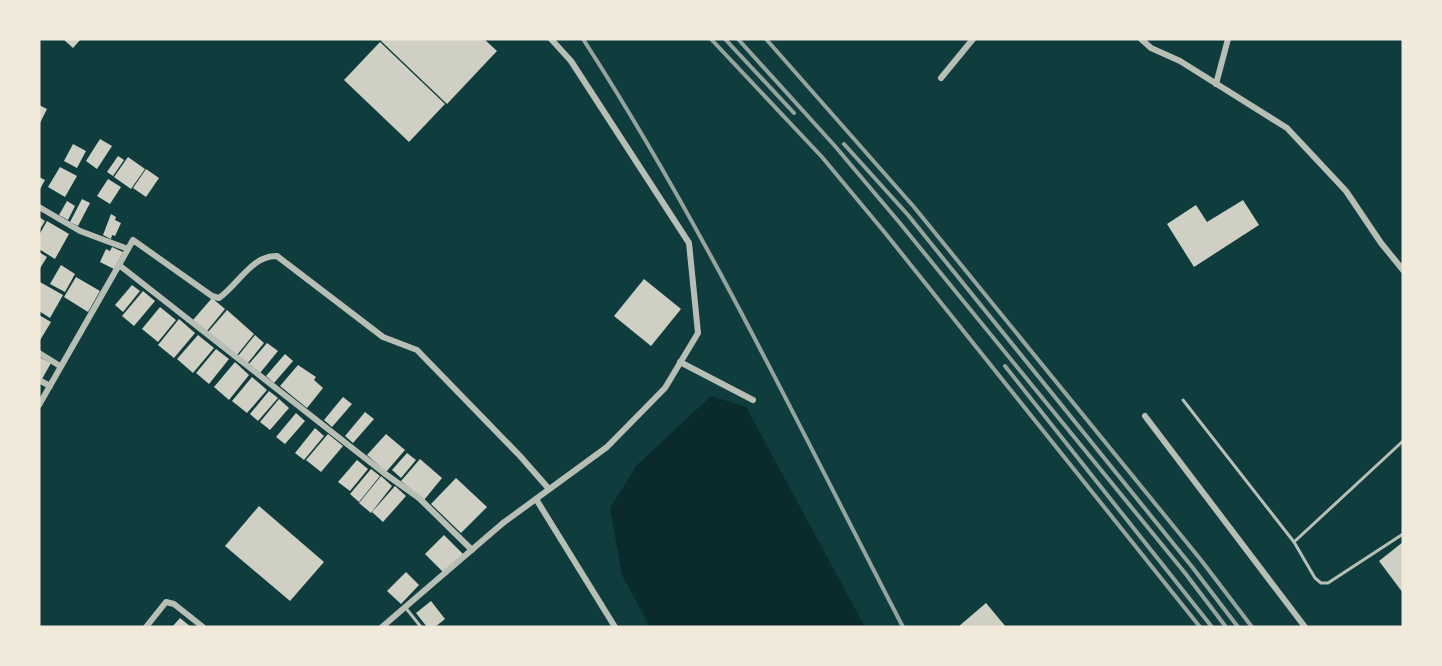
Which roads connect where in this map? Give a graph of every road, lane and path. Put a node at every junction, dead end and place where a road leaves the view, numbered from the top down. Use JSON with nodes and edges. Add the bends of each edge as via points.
{"nodes":[{"id":1,"x":551,"y":39,"type":"edge"},
{"id":2,"x":974,"y":39,"type":"edge"},
{"id":3,"x":1141,"y":39,"type":"edge"},
{"id":4,"x":1228,"y":39,"type":"edge"},
{"id":5,"x":940,"y":78,"type":"dead end"},
{"id":6,"x":1216,"y":84,"type":"junction"},
{"id":7,"x":39,"y":207,"type":"edge"},
{"id":8,"x":129,"y":249,"type":"junction"},
{"id":9,"x":119,"y":266,"type":"junction"},
{"id":10,"x":1403,"y":270,"type":"edge"},
{"id":11,"x":39,"y":353,"type":"edge"},
{"id":12,"x":680,"y":362,"type":"junction"},
{"id":13,"x":60,"y":366,"type":"junction"},
{"id":14,"x":39,"y":380,"type":"edge"},
{"id":15,"x":50,"y":386,"type":"junction"},
{"id":16,"x":753,"y":400,"type":"dead end"},
{"id":17,"x":1183,"y":400,"type":"dead end"},
{"id":18,"x":39,"y":405,"type":"edge"},
{"id":19,"x":1145,"y":416,"type":"dead end"},
{"id":20,"x":1403,"y":441,"type":"edge"},
{"id":21,"x":549,"y":489,"type":"junction"},
{"id":22,"x":536,"y":499,"type":"junction"},
{"id":23,"x":1403,"y":534,"type":"edge"},
{"id":24,"x":1294,"y":542,"type":"junction"},
{"id":25,"x":472,"y":550,"type":"junction"},
{"id":26,"x":405,"y":607,"type":"junction"},
{"id":27,"x":146,"y":627,"type":"edge"},
{"id":28,"x":202,"y":627,"type":"edge"},
{"id":29,"x":382,"y":627,"type":"edge"},
{"id":30,"x":421,"y":627,"type":"edge"},
{"id":31,"x":615,"y":627,"type":"edge"},
{"id":32,"x":1305,"y":627,"type":"edge"}],
"edges":[{"from":1,"to":12,"type":"street","via":[[571,61],[689,243],[698,333]]},
{"from":2,"to":5,"type":"street"},
{"from":3,"to":6,"type":"street"},
{"from":4,"to":6,"type":"street"},
{"from":6,"to":10,"type":"street","via":[[1287,128],[1346,191]]},
{"from":7,"to":8,"type":"street","via":[[80,231]]},
{"from":8,"to":9,"type":"street"},
{"from":8,"to":21,"type":"street","via":[[133,240],[219,298],[260,258],[276,256],[383,337],[417,350]]},
{"from":9,"to":13,"type":"street"},
{"from":9,"to":25,"type":"street","via":[[419,498]]},
{"from":11,"to":13,"type":"street"},
{"from":12,"to":16,"type":"street"},
{"from":12,"to":21,"type":"street","via":[[665,388],[607,447]]},
{"from":13,"to":15,"type":"street"},
{"from":14,"to":15,"type":"street"},
{"from":15,"to":18,"type":"street"},
{"from":17,"to":24,"type":"lane"},
{"from":19,"to":32,"type":"street"},
{"from":20,"to":24,"type":"lane"},
{"from":21,"to":22,"type":"street"},
{"from":22,"to":25,"type":"street"},
{"from":22,"to":31,"type":"street"},
{"from":23,"to":24,"type":"lane","via":[[1328,583],[1315,578]]},
{"from":25,"to":26,"type":"street"},
{"from":26,"to":29,"type":"street"},
{"from":26,"to":30,"type":"lane"},
{"from":27,"to":28,"type":"street","via":[[166,602]]}]}
